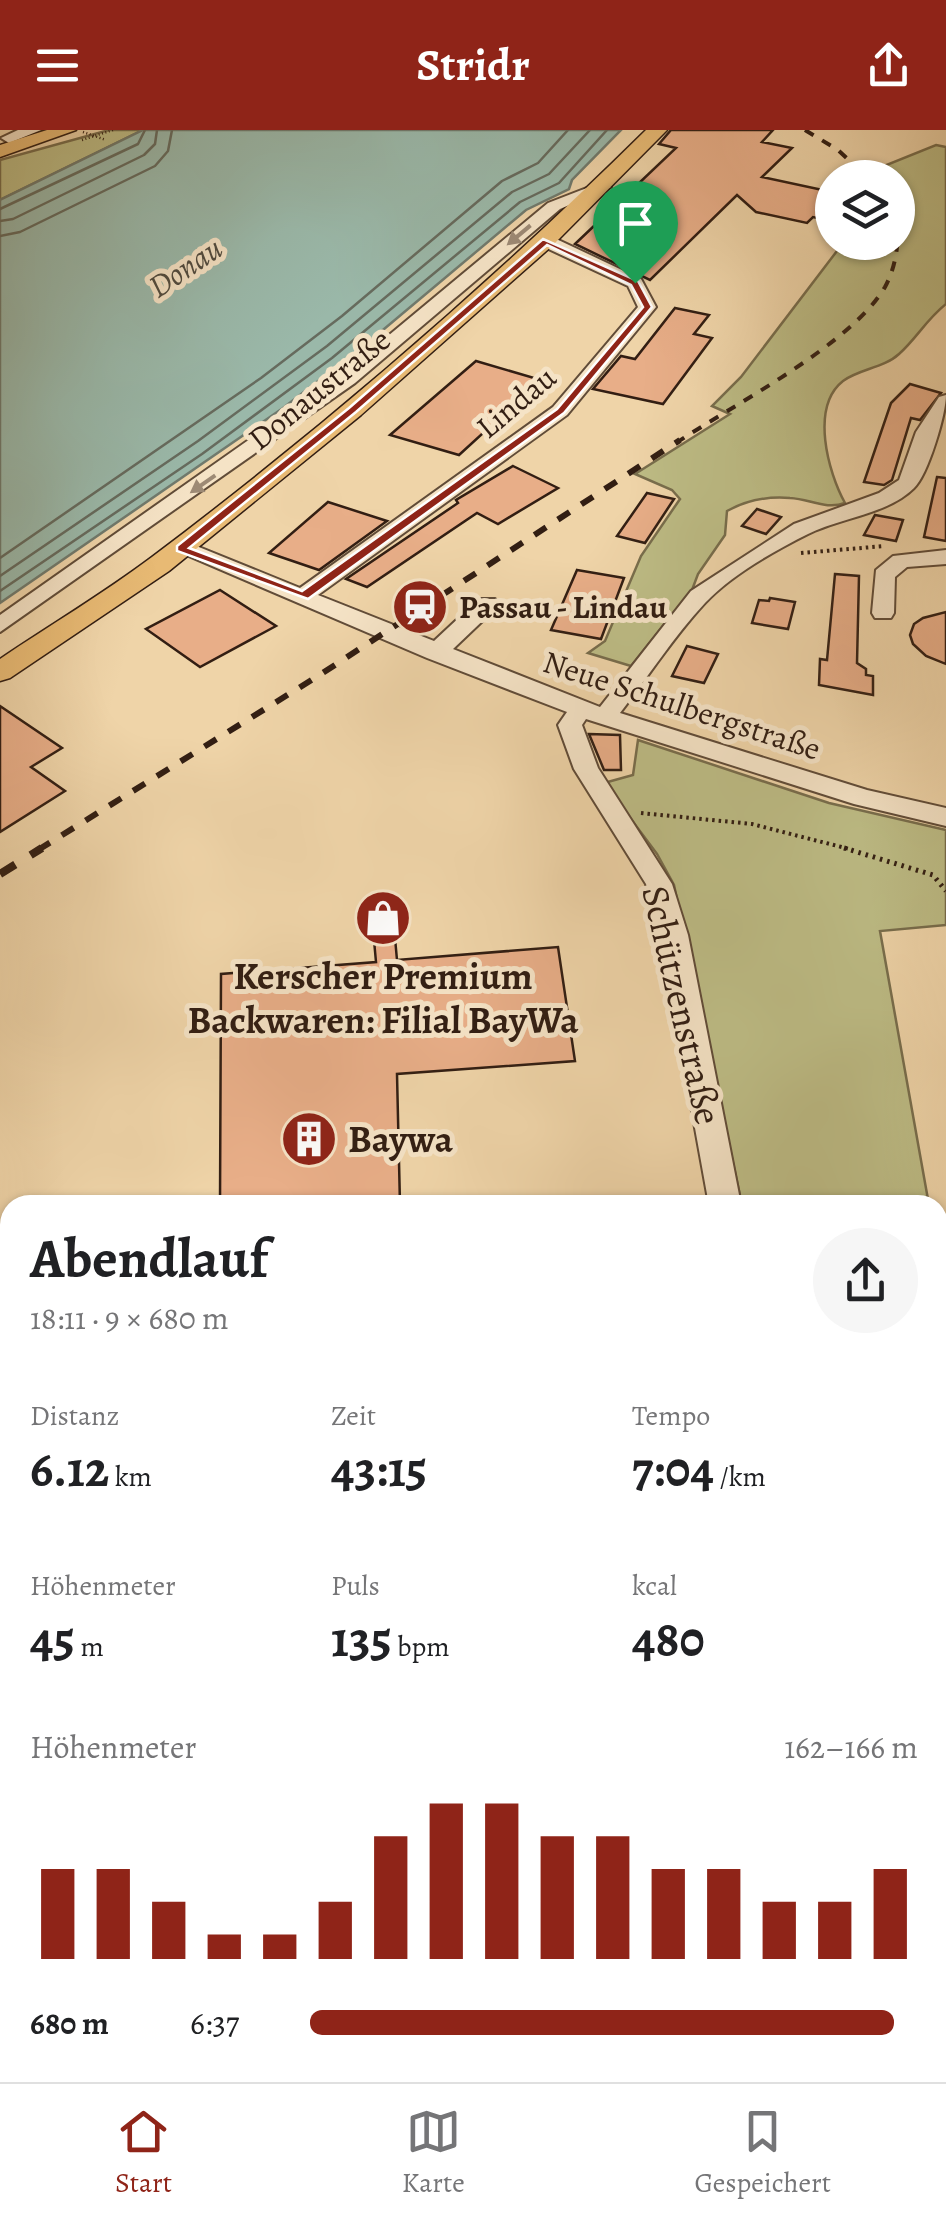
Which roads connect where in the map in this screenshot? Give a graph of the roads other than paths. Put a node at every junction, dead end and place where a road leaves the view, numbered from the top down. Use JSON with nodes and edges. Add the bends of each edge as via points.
{"nodes":[{"id":1,"x":33,"y":130,"type":"edge"},
{"id":2,"x":657,"y":130,"type":"edge"},
{"id":3,"x":74,"y":131,"type":"edge"},
{"id":4,"x":7,"y":141,"type":"edge"},
{"id":5,"x":602,"y":187,"type":"junction"},
{"id":6,"x":546,"y":241,"type":"junction"},
{"id":7,"x":946,"y":401,"type":"edge"},
{"id":8,"x":181,"y":548,"type":"junction"},
{"id":9,"x":946,"y":557,"type":"edge"},
{"id":10,"x":303,"y":596,"type":"junction"},
{"id":11,"x":487,"y":604,"type":"dead end"},
{"id":12,"x":883,"y":613,"type":"dead end"},
{"id":13,"x":0,"y":625,"type":"edge"},
{"id":14,"x":435,"y":653,"type":"junction"},
{"id":15,"x":0,"y":672,"type":"edge"},
{"id":16,"x":593,"y":713,"type":"junction"},
{"id":17,"x":946,"y":817,"type":"edge"},
{"id":18,"x":723,"y":1195,"type":"edge"}],
"edges":[{"from":1,"to":4,"type":"street"},
{"from":2,"to":5,"type":"main road","name":"Donaustraße"},
{"from":3,"to":4,"type":"main road"},
{"from":5,"to":6,"type":"main road","name":"Donaustraße"},
{"from":5,"to":13,"type":"street","one_way":true,"via":[[554,206],[348,378]]},
{"from":6,"to":8,"type":"main road","name":"Donaustraße"},
{"from":6,"to":10,"type":"street","name":"Lindau","via":[[635,283],[648,307],[560,411]]},
{"from":7,"to":16,"type":"street","via":[[926,432],[915,471],[898,491],[830,515],[748,560],[688,607]]},
{"from":8,"to":10,"type":"street","name":"Neue Schulbergstraße"},
{"from":8,"to":15,"type":"main road","name":"Donaustraße"},
{"from":9,"to":12,"type":"street","via":[[902,560],[884,574]]},
{"from":10,"to":14,"type":"street","name":"Neue Schulbergstraße"},
{"from":11,"to":14,"type":"street"},
{"from":14,"to":16,"type":"street","name":"Neue Schulbergstraße"},
{"from":16,"to":17,"type":"street","name":"Neue Schulbergstraße"},
{"from":16,"to":18,"type":"street","name":"Schützenstraße","via":[[570,725],[586,769],[659,884]]}]}
